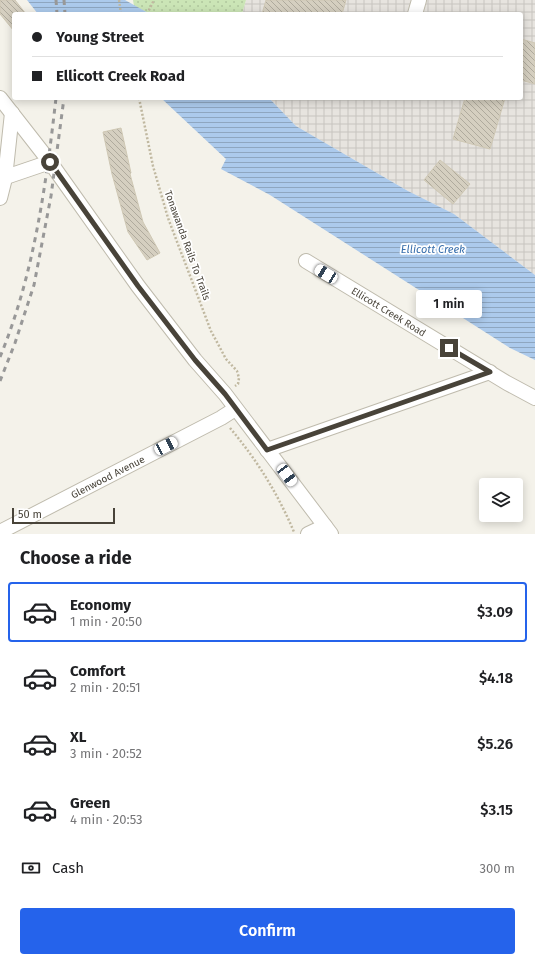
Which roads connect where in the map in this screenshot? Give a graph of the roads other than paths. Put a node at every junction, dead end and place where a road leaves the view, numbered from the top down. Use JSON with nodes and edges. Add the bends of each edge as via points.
{"nodes":[{"id":1,"x":419,"y":0,"type":"edge"},
{"id":2,"x":416,"y":12,"type":"edge"},
{"id":3,"x":0,"y":98,"type":"edge"},
{"id":4,"x":12,"y":113,"type":"junction"},
{"id":5,"x":50,"y":162,"type":"junction"},
{"id":6,"x":2,"y":179,"type":"edge"},
{"id":7,"x":0,"y":198,"type":"edge"},
{"id":8,"x":306,"y":261,"type":"dead end"},
{"id":9,"x":490,"y":372,"type":"junction"},
{"id":10,"x":535,"y":398,"type":"edge"},
{"id":11,"x":235,"y":409,"type":"junction"},
{"id":12,"x":267,"y":450,"type":"junction"},
{"id":13,"x":328,"y":530,"type":"edge"},
{"id":14,"x":0,"y":532,"type":"edge"},
{"id":15,"x":308,"y":534,"type":"edge"}],
"edges":[{"from":1,"to":2,"type":"street"},
{"from":3,"to":4,"type":"street"},
{"from":4,"to":5,"type":"street"},
{"from":4,"to":6,"type":"street"},
{"from":5,"to":6,"type":"street"},
{"from":5,"to":11,"type":"street","via":[[138,286]]},
{"from":6,"to":7,"type":"street"},
{"from":8,"to":9,"type":"street","name":"Ellicott Creek Road"},
{"from":9,"to":10,"type":"street","name":"Ellicott Creek Road"},
{"from":9,"to":12,"type":"street"},
{"from":11,"to":12,"type":"street"},
{"from":11,"to":14,"type":"street","name":"Glenwood Avenue"},
{"from":12,"to":13,"type":"street"},
{"from":13,"to":15,"type":"street"}]}
